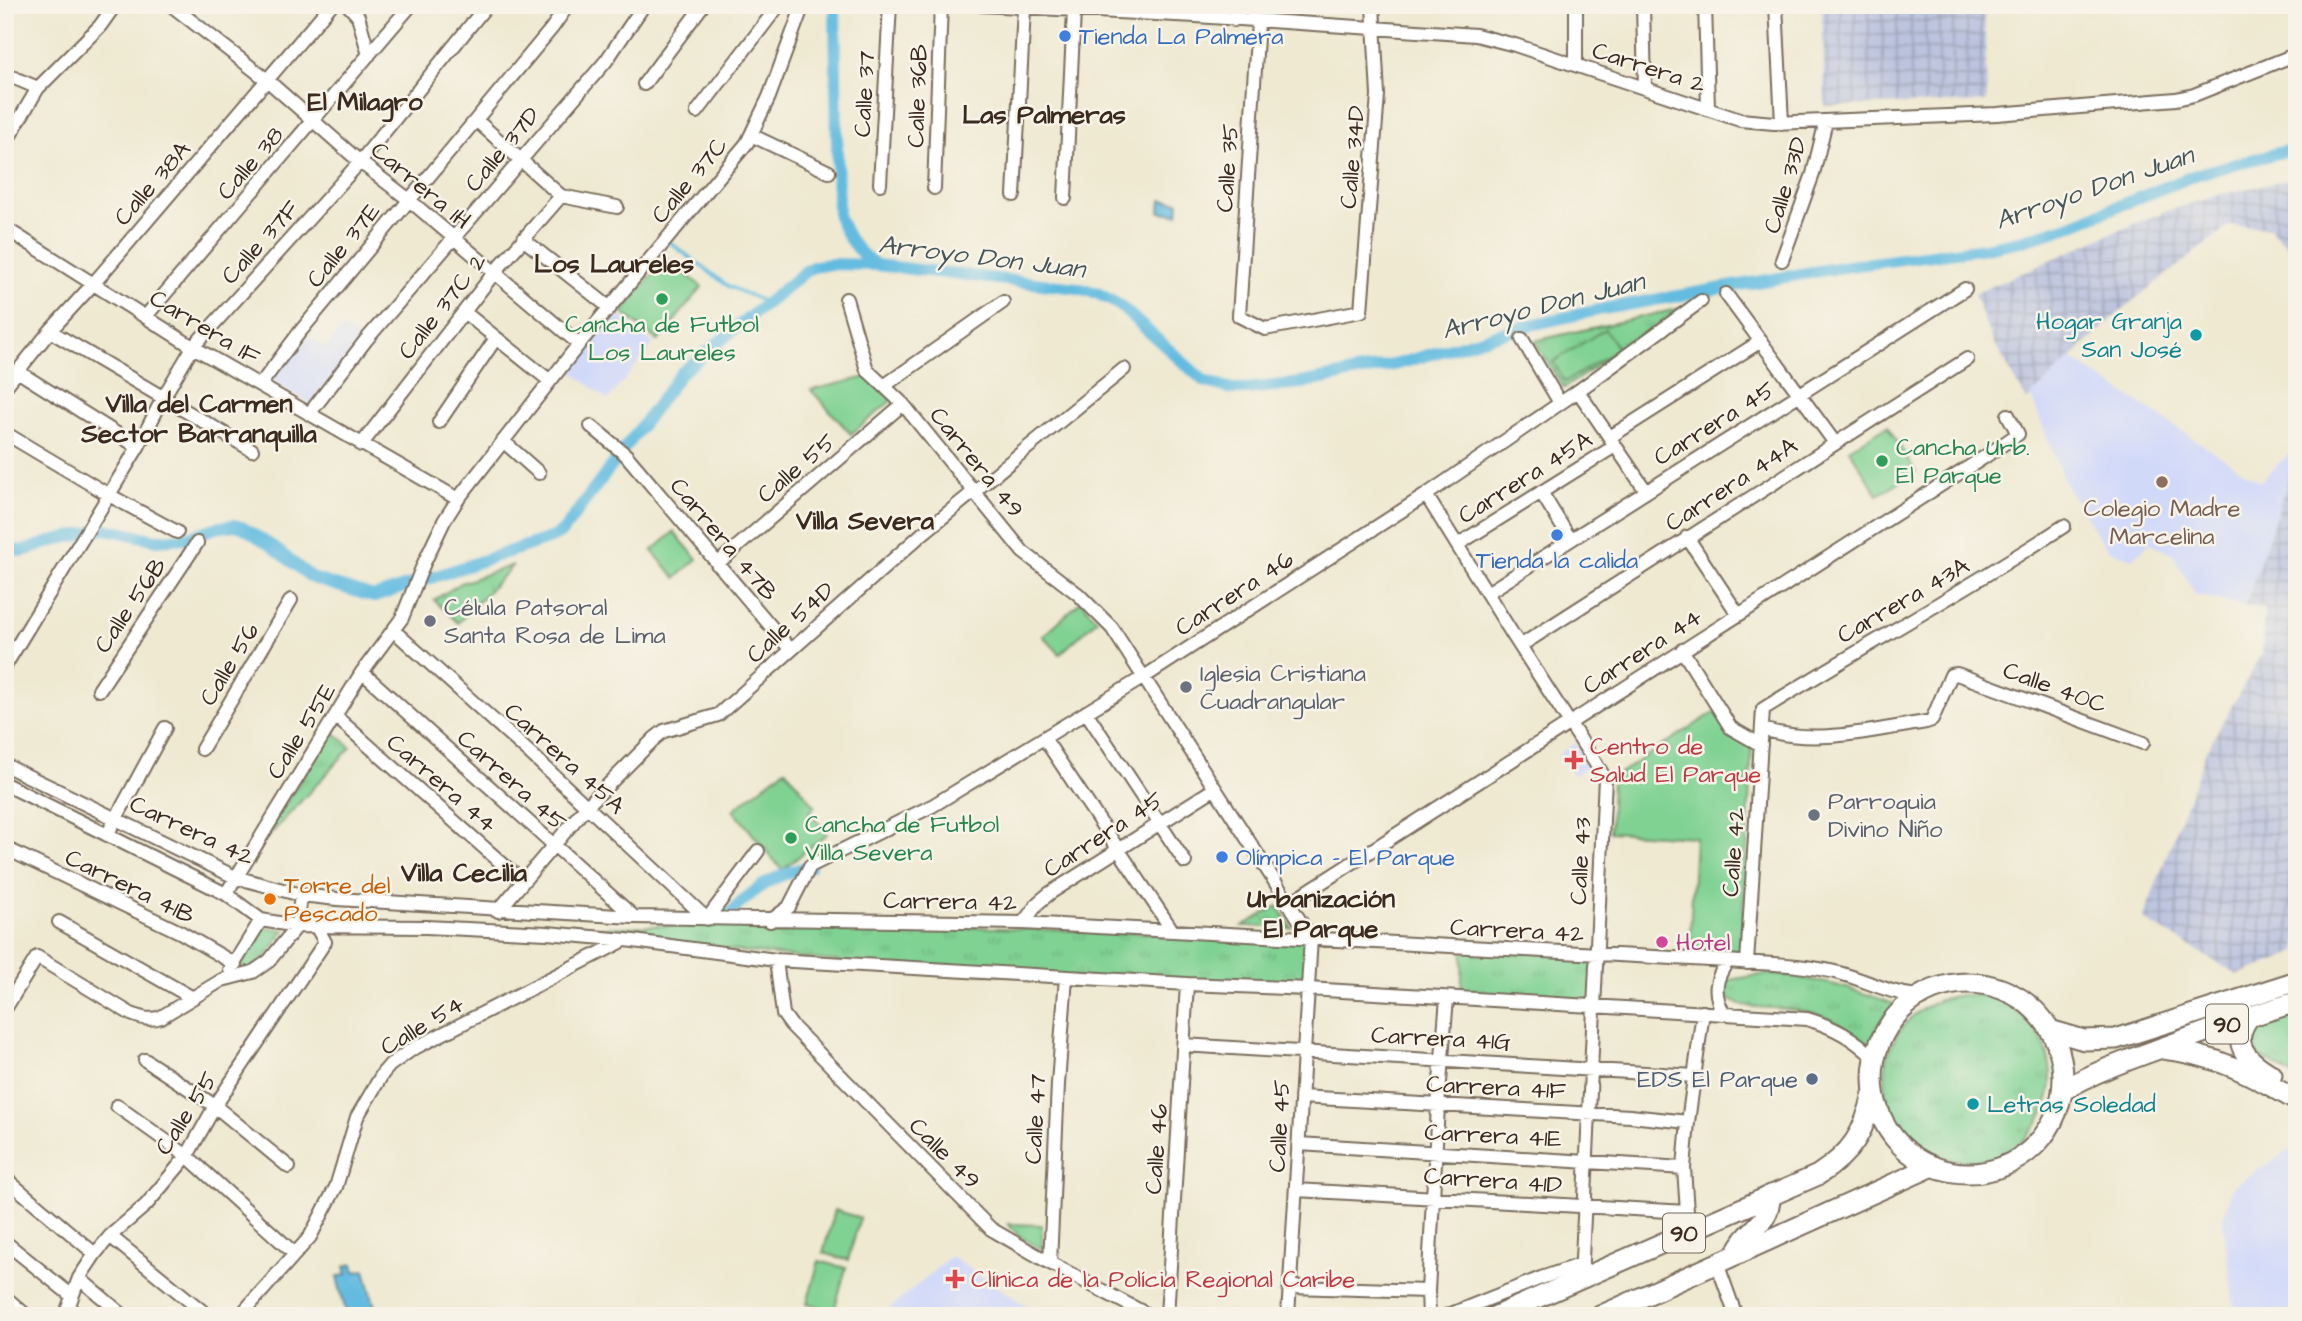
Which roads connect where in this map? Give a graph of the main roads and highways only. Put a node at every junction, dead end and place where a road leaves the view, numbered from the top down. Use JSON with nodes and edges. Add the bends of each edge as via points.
{"nodes":[{"id":1,"x":2297,"y":981,"type":"edge"},
{"id":2,"x":2297,"y":1002,"type":"edge"},
{"id":3,"x":2251,"y":1015,"type":"junction"},
{"id":4,"x":2050,"y":1030,"type":"junction"},
{"id":5,"x":2158,"y":1049,"type":"junction"},
{"id":6,"x":2297,"y":1089,"type":"edge"},
{"id":7,"x":2062,"y":1091,"type":"junction"},
{"id":8,"x":1874,"y":1093,"type":"junction"},
{"id":9,"x":2297,"y":1101,"type":"edge"},
{"id":10,"x":1933,"y":1166,"type":"junction"},
{"id":11,"x":1770,"y":1195,"type":"junction"},
{"id":12,"x":1737,"y":1254,"type":"junction"},
{"id":13,"x":1496,"y":1316,"type":"edge"},
{"id":14,"x":1600,"y":1316,"type":"edge"}],
"edges":[{"from":1,"to":4,"type":"highway","number":"90","via":[[2116,1039],[2084,1040]]},
{"from":2,"to":3,"type":"highway","number":"90"},
{"from":3,"to":5,"type":"highway","number":"90"},
{"from":3,"to":6,"type":"highway","via":[[2241,1027],[2245,1055]]},
{"from":4,"to":7,"type":"highway","number":"90","via":[[2061,1059]]},
{"from":4,"to":8,"type":"highway","number":"90","via":[[2039,1014],[2009,992],[1972,983],[1935,988],[1903,1008],[1880,1040],[1874,1058]]},
{"from":5,"to":7,"type":"highway","number":"90","via":[[2093,1073]]},
{"from":5,"to":9,"type":"highway","via":[[2194,1052]]},
{"from":7,"to":10,"type":"highway","number":"90","via":[[2047,1131],[2016,1160],[1975,1172]]},
{"from":8,"to":10,"type":"highway","number":"90","via":[[1894,1137],[1915,1157]]},
{"from":8,"to":11,"type":"highway","number":"90","via":[[1860,1134],[1837,1163]]},
{"from":10,"to":12,"type":"highway","number":"90"},
{"from":11,"to":12,"type":"highway","via":[[1768,1213]]},
{"from":11,"to":13,"type":"highway","number":"90","via":[[1694,1218]]},
{"from":12,"to":14,"type":"highway","number":"90"}]}
